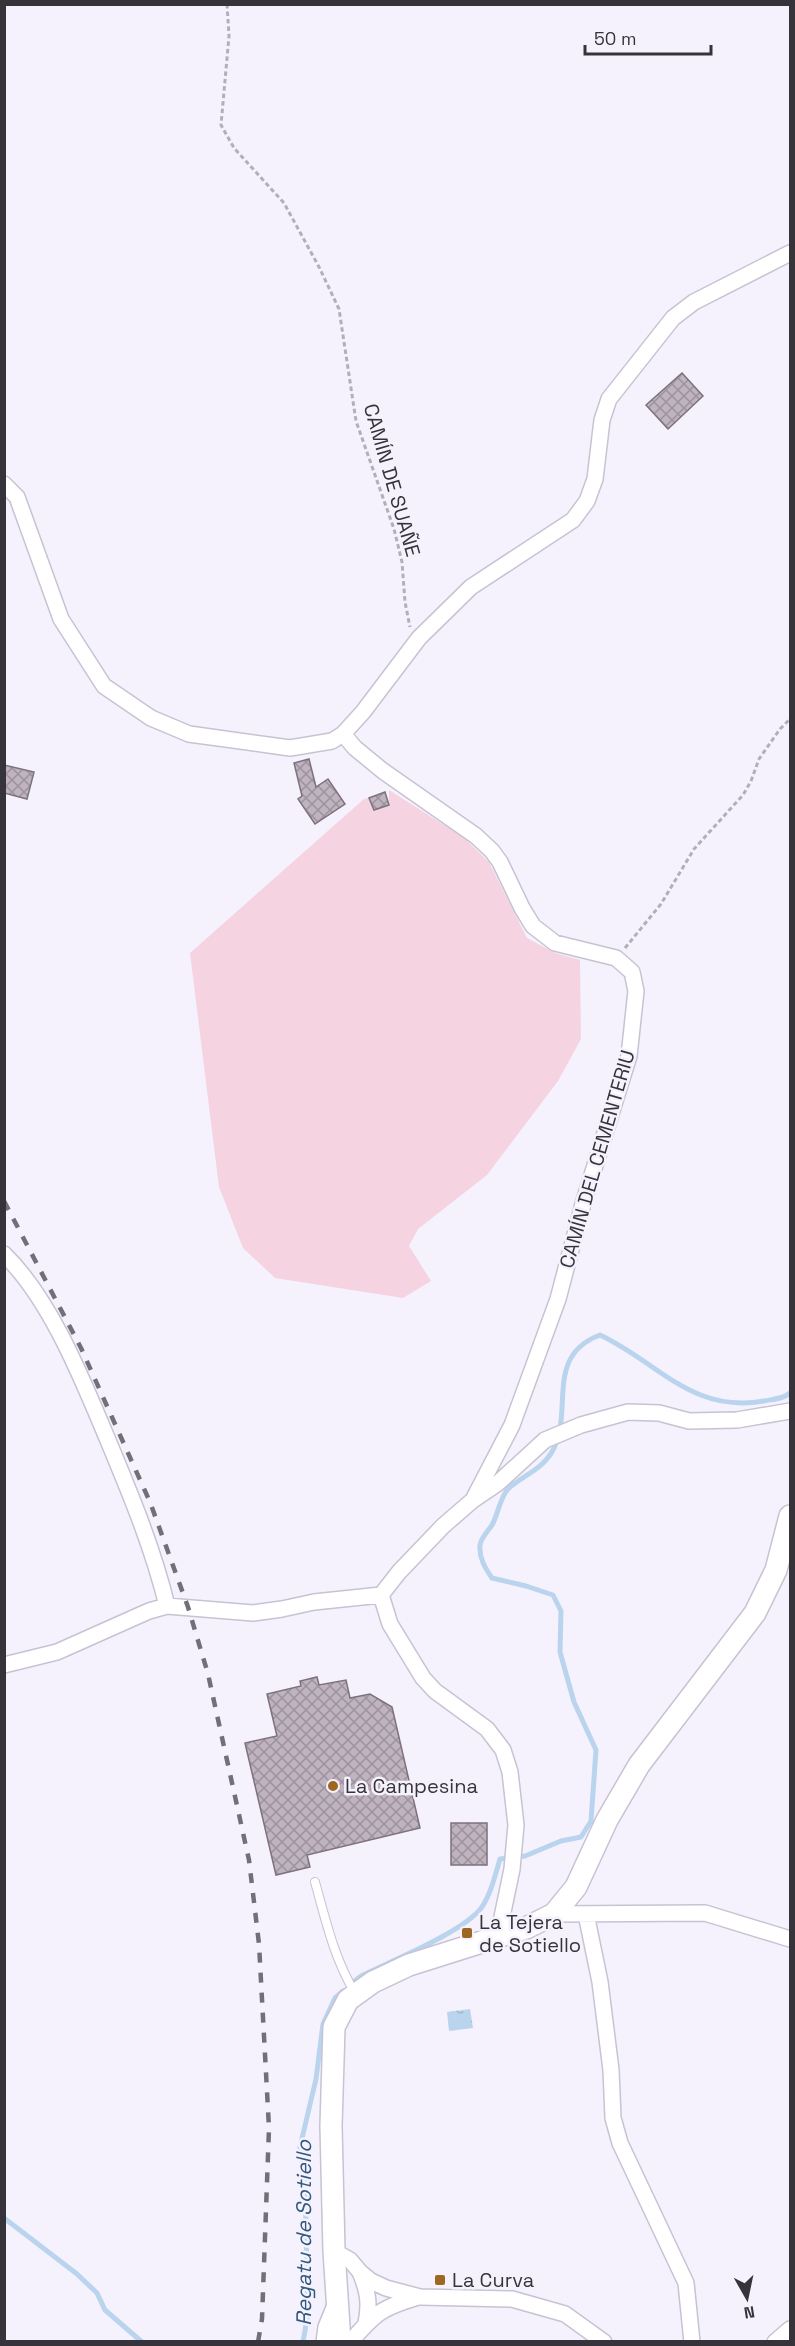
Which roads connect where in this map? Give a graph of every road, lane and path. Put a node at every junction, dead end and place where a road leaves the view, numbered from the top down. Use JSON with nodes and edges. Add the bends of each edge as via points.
{"nodes":[{"id":1,"x":227,"y":4,"type":"edge"},
{"id":2,"x":790,"y":253,"type":"edge"},
{"id":3,"x":4,"y":484,"type":"edge"},
{"id":4,"x":419,"y":638,"type":"junction"},
{"id":5,"x":790,"y":719,"type":"edge"},
{"id":6,"x":344,"y":734,"type":"junction"},
{"id":7,"x":616,"y":958,"type":"junction"},
{"id":8,"x":4,"y":1254,"type":"edge"},
{"id":9,"x":790,"y":1411,"type":"edge"},
{"id":10,"x":473,"y":1500,"type":"junction"},
{"id":11,"x":790,"y":1516,"type":"edge"},
{"id":12,"x":381,"y":1595,"type":"junction"},
{"id":13,"x":167,"y":1606,"type":"junction"},
{"id":14,"x":4,"y":1665,"type":"edge"},
{"id":15,"x":315,"y":1882,"type":"dead end"},
{"id":16,"x":554,"y":1914,"type":"junction"},
{"id":17,"x":586,"y":1914,"type":"junction"},
{"id":18,"x":498,"y":1936,"type":"junction"},
{"id":19,"x":790,"y":1939,"type":"edge"},
{"id":20,"x":356,"y":1994,"type":"junction"},
{"id":21,"x":334,"y":2251,"type":"junction"},
{"id":22,"x":360,"y":2272,"type":"junction"},
{"id":23,"x":420,"y":2296,"type":"junction"},
{"id":24,"x":337,"y":2301,"type":"junction"},
{"id":25,"x":366,"y":2323,"type":"junction"},
{"id":26,"x":790,"y":2329,"type":"edge"},
{"id":27,"x":324,"y":2342,"type":"edge"},
{"id":28,"x":340,"y":2342,"type":"edge"},
{"id":29,"x":348,"y":2342,"type":"edge"},
{"id":30,"x":603,"y":2342,"type":"edge"},
{"id":31,"x":692,"y":2342,"type":"edge"},
{"id":32,"x":775,"y":2342,"type":"edge"}],
"edges":[{"from":1,"to":4,"type":"path","name":"CAMÍN DE SUAÑE","via":[[229,36],[221,126],[234,148],[284,203],[339,309],[356,421],[394,529],[410,629]]},
{"from":2,"to":4,"type":"street","via":[[694,302],[673,318],[609,399],[602,420],[595,478],[587,501],[573,520],[471,588]]},
{"from":3,"to":6,"type":"street","via":[[17,497],[61,619],[104,686],[151,718],[189,734],[290,748],[332,741]]},
{"from":4,"to":6,"type":"street"},
{"from":5,"to":7,"type":"path","via":[[759,759],[743,795],[694,849],[662,904]]},
{"from":6,"to":7,"type":"street","via":[[383,771],[492,851],[533,926],[555,943]]},
{"from":7,"to":10,"type":"street","name":"CAMÍN DEL CEMENTERIU","via":[[632,972],[636,992],[628,1056],[558,1299],[512,1425]]},
{"from":8,"to":13,"type":"street","via":[[57,1328],[92,1403],[149,1543]]},
{"from":9,"to":10,"type":"street","via":[[737,1420],[689,1421],[659,1413],[628,1412],[581,1425],[545,1440]]},
{"from":10,"to":12,"type":"street","via":[[443,1526]]},
{"from":11,"to":16,"type":"street","via":[[776,1570],[755,1613],[639,1765],[607,1820],[576,1887]]},
{"from":12,"to":13,"type":"street","via":[[253,1613]]},
{"from":12,"to":18,"type":"street","via":[[390,1624],[423,1677],[435,1691],[487,1729],[503,1750],[510,1772],[516,1825],[512,1869]]},
{"from":13,"to":14,"type":"street","via":[[57,1652]]},
{"from":15,"to":20,"type":"lane","via":[[332,1946]]},
{"from":16,"to":17,"type":"street"},
{"from":16,"to":18,"type":"street"},
{"from":17,"to":19,"type":"street","via":[[705,1913]]},
{"from":17,"to":31,"type":"street","via":[[600,1982],[613,2118],[620,2143],[686,2283]]},
{"from":18,"to":20,"type":"street","via":[[409,1965]]},
{"from":20,"to":21,"type":"street","via":[[348,2000],[334,2027]]},
{"from":21,"to":22,"type":"street","via":[[350,2260]]},
{"from":21,"to":24,"type":"street"},
{"from":22,"to":23,"type":"street","via":[[386,2288]]},
{"from":22,"to":25,"type":"street","via":[[370,2308]]},
{"from":23,"to":25,"type":"street","via":[[391,2305]]},
{"from":23,"to":30,"type":"street","via":[[512,2299],[565,2314]]},
{"from":24,"to":27,"type":"street"},
{"from":24,"to":28,"type":"street"},
{"from":25,"to":29,"type":"street"},
{"from":26,"to":32,"type":"street"}]}
